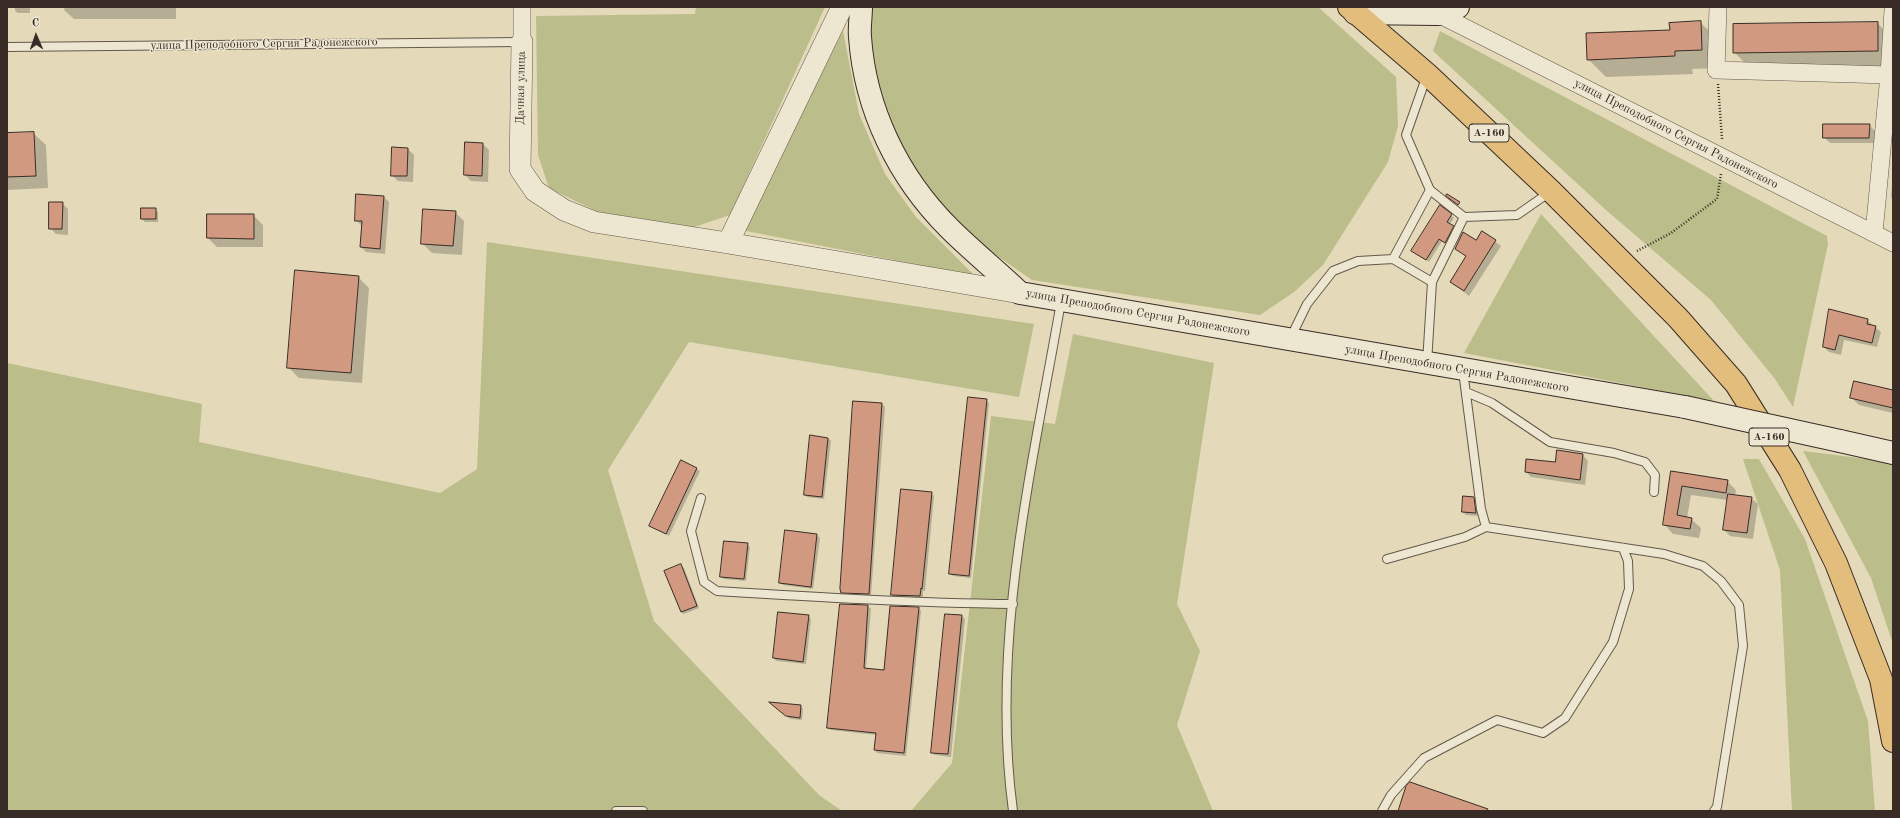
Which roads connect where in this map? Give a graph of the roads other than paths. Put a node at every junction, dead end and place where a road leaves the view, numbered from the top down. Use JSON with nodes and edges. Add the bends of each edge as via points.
{"nodes":[{"id":1,"x":522,"y":7,"type":"edge"},
{"id":2,"x":861,"y":7,"type":"edge"},
{"id":3,"x":1458,"y":7,"type":"edge"},
{"id":4,"x":1718,"y":7,"type":"edge"},
{"id":5,"x":1352,"y":10,"type":"edge"},
{"id":6,"x":1893,"y":10,"type":"edge"},
{"id":7,"x":841,"y":12,"type":"edge"},
{"id":8,"x":1438,"y":14,"type":"junction"},
{"id":9,"x":522,"y":42,"type":"junction"},
{"id":10,"x":7,"y":47,"type":"edge"},
{"id":11,"x":1427,"y":74,"type":"junction"},
{"id":12,"x":1891,"y":75,"type":"edge"},
{"id":13,"x":1886,"y":172,"type":"edge"},
{"id":14,"x":1430,"y":190,"type":"junction"},
{"id":15,"x":1550,"y":191,"type":"junction"},
{"id":16,"x":1464,"y":217,"type":"junction"},
{"id":17,"x":1874,"y":234,"type":"junction"},
{"id":18,"x":728,"y":243,"type":"junction"},
{"id":19,"x":1893,"y":243,"type":"edge"},
{"id":20,"x":1393,"y":259,"type":"junction"},
{"id":21,"x":1432,"y":282,"type":"junction"},
{"id":22,"x":1020,"y":293,"type":"junction"},
{"id":23,"x":1062,"y":301,"type":"junction"},
{"id":24,"x":1290,"y":340,"type":"junction"},
{"id":25,"x":1427,"y":363,"type":"junction"},
{"id":26,"x":1463,"y":370,"type":"junction"},
{"id":27,"x":1466,"y":392,"type":"junction"},
{"id":28,"x":1893,"y":452,"type":"edge"},
{"id":29,"x":1654,"y":492,"type":"dead end"},
{"id":30,"x":702,"y":498,"type":"dead end"},
{"id":31,"x":1486,"y":526,"type":"junction"},
{"id":32,"x":1623,"y":548,"type":"junction"},
{"id":33,"x":1387,"y":559,"type":"dead end"},
{"id":34,"x":1013,"y":604,"type":"junction"},
{"id":35,"x":1893,"y":741,"type":"edge"},
{"id":36,"x":616,"y":811,"type":"edge"},
{"id":37,"x":643,"y":811,"type":"edge"},
{"id":38,"x":1013,"y":811,"type":"edge"},
{"id":39,"x":1382,"y":811,"type":"edge"},
{"id":40,"x":1714,"y":811,"type":"edge"}],
"edges":[{"from":1,"to":9,"type":"street","name":"Дачная улица"},
{"from":2,"to":22,"type":"main road","via":[[860,36],[863,64],[870,98],[884,138],[912,185],[948,227]]},
{"from":3,"to":8,"type":"main road"},
{"from":4,"to":12,"type":"street","via":[[1716,70]]},
{"from":5,"to":8,"type":"main road"},
{"from":5,"to":11,"type":"highway","number":"А-160"},
{"from":6,"to":12,"type":"street"},
{"from":7,"to":18,"type":"street"},
{"from":8,"to":17,"type":"street","name":"улица Преподобного Сергия Радонежского"},
{"from":9,"to":10,"type":"lane","name":"улица Преподобного Сергия Радонежского"},
{"from":9,"to":18,"type":"street","name":"Дачная улица","via":[[520,168],[535,191],[564,210],[594,222]]},
{"from":11,"to":14,"type":"lane","via":[[1406,135]]},
{"from":11,"to":15,"type":"highway","number":"А-160"},
{"from":12,"to":13,"type":"street"},
{"from":13,"to":17,"type":"street"},
{"from":14,"to":16,"type":"lane"},
{"from":14,"to":20,"type":"lane"},
{"from":15,"to":16,"type":"lane","via":[[1517,215]]},
{"from":15,"to":35,"type":"highway","number":"А-160","via":[[1678,318],[1736,384],[1790,470],[1836,563],[1881,679]]},
{"from":16,"to":21,"type":"lane"},
{"from":17,"to":19,"type":"street","name":"улица Преподобного Сергия Радонежского"},
{"from":18,"to":22,"type":"street"},
{"from":20,"to":21,"type":"lane"},
{"from":20,"to":24,"type":"lane","via":[[1358,261],[1333,271],[1307,304]]},
{"from":21,"to":25,"type":"lane"},
{"from":22,"to":23,"type":"main road","name":"улица Преподобного Сергия Радонежского"},
{"from":23,"to":24,"type":"main road","name":"улица Преподобного Сергия Радонежского"},
{"from":23,"to":34,"type":"lane","via":[[1021,537]]},
{"from":24,"to":25,"type":"main road","name":"улица Преподобного Сергия Радонежского"},
{"from":25,"to":26,"type":"main road","name":"улица Преподобного Сергия Радонежского"},
{"from":26,"to":27,"type":"lane"},
{"from":26,"to":28,"type":"main road","name":"улица Преподобного Сергия Радонежского","bridge":true,"via":[[1684,407]]},
{"from":27,"to":29,"type":"lane","via":[[1492,403],[1550,442],[1614,453],[1645,462],[1655,475]]},
{"from":27,"to":31,"type":"lane","via":[[1481,509]]},
{"from":30,"to":34,"type":"lane","via":[[690,531],[704,582],[718,591],[932,603]]},
{"from":31,"to":32,"type":"lane"},
{"from":31,"to":33,"type":"lane","via":[[1465,537]]},
{"from":32,"to":39,"type":"lane","via":[[1628,561],[1629,589],[1613,642],[1565,718],[1542,733],[1497,720],[1424,758],[1391,795]]},
{"from":32,"to":40,"type":"lane","via":[[1664,554],[1703,566],[1721,581],[1738,605],[1743,646],[1717,807]]},
{"from":34,"to":38,"type":"lane","via":[[1006,668],[1007,768]]},
{"from":36,"to":37,"type":"lane"}]}
